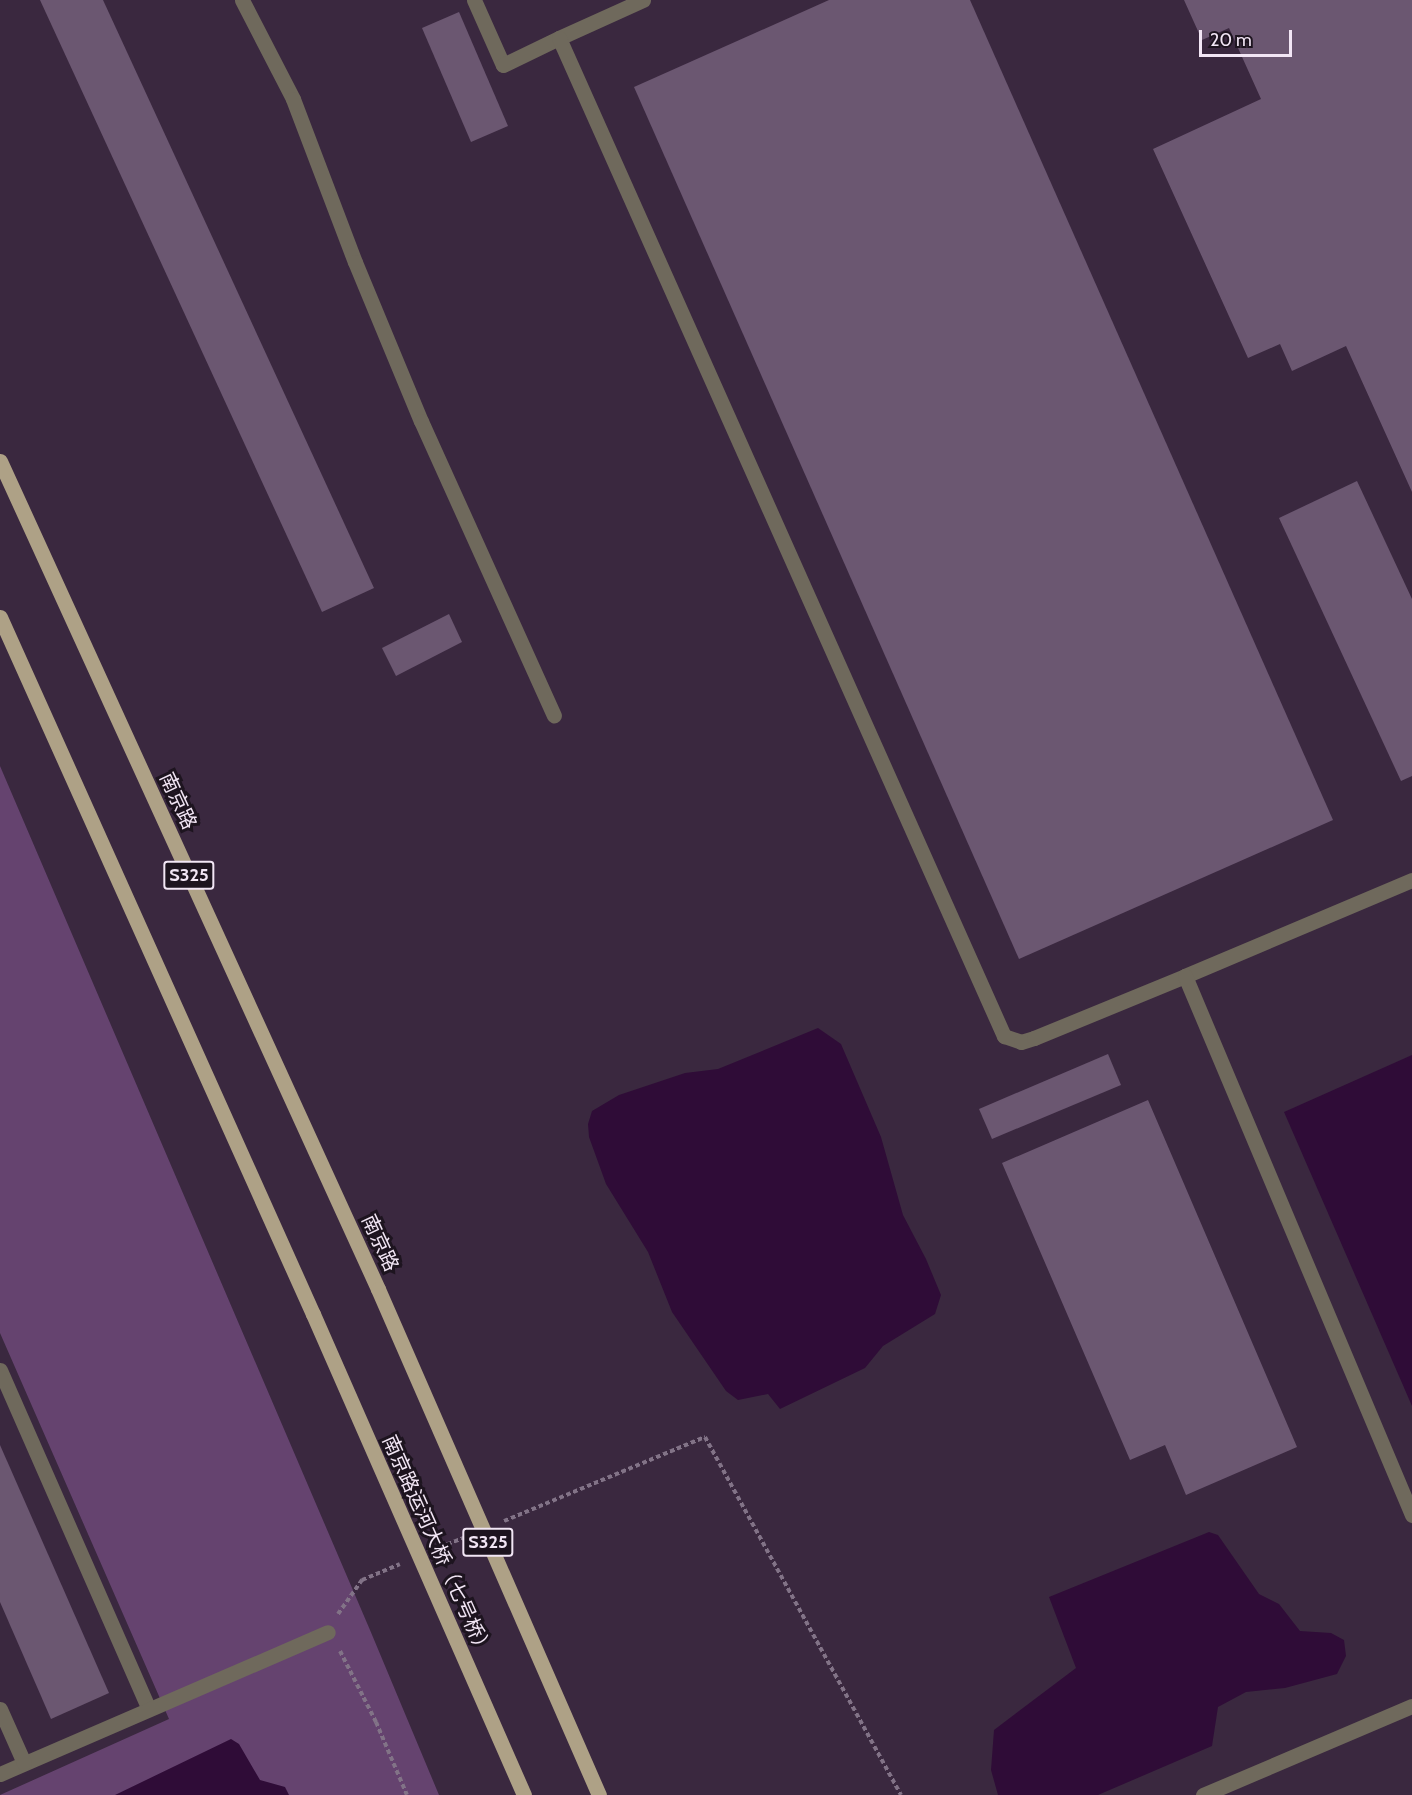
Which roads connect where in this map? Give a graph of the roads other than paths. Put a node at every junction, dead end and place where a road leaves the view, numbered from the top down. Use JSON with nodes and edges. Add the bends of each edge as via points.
{"nodes":[{"id":1,"x":242,"y":0,"type":"edge"},
{"id":2,"x":474,"y":0,"type":"edge"},
{"id":3,"x":643,"y":0,"type":"edge"},
{"id":4,"x":560,"y":38,"type":"junction"},
{"id":5,"x":0,"y":461,"type":"edge"},
{"id":6,"x":0,"y":617,"type":"edge"},
{"id":7,"x":554,"y":715,"type":"dead end"},
{"id":8,"x":1412,"y":880,"type":"edge"},
{"id":9,"x":1185,"y":976,"type":"junction"},
{"id":10,"x":0,"y":1370,"type":"edge"},
{"id":11,"x":1412,"y":1515,"type":"edge"},
{"id":12,"x":328,"y":1632,"type":"road end"},
{"id":13,"x":1412,"y":1706,"type":"edge"},
{"id":14,"x":0,"y":1709,"type":"edge"},
{"id":15,"x":149,"y":1709,"type":"junction"},
{"id":16,"x":24,"y":1763,"type":"junction"},
{"id":17,"x":0,"y":1774,"type":"edge"},
{"id":18,"x":524,"y":1795,"type":"edge"},
{"id":19,"x":599,"y":1795,"type":"edge"},
{"id":20,"x":1203,"y":1795,"type":"edge"}],
"edges":[{"from":1,"to":7,"type":"street","via":[[293,99],[421,421]]},
{"from":2,"to":4,"type":"street","via":[[503,65]]},
{"from":3,"to":4,"type":"street"},
{"from":4,"to":9,"type":"street","via":[[1004,1036],[1021,1042],[1034,1038]]},
{"from":5,"to":19,"type":"main road","name":"南京路","number":"S325","bridge":true,"via":[[378,1289]]},
{"from":6,"to":18,"type":"main road","name":"南京路运河大桥（七号桥）","bridge":true},
{"from":8,"to":9,"type":"street"},
{"from":9,"to":11,"type":"street"},
{"from":10,"to":15,"type":"street"},
{"from":12,"to":15,"type":"street"},
{"from":13,"to":20,"type":"street"},
{"from":14,"to":16,"type":"street"},
{"from":15,"to":16,"type":"street"},
{"from":16,"to":17,"type":"street"}]}
